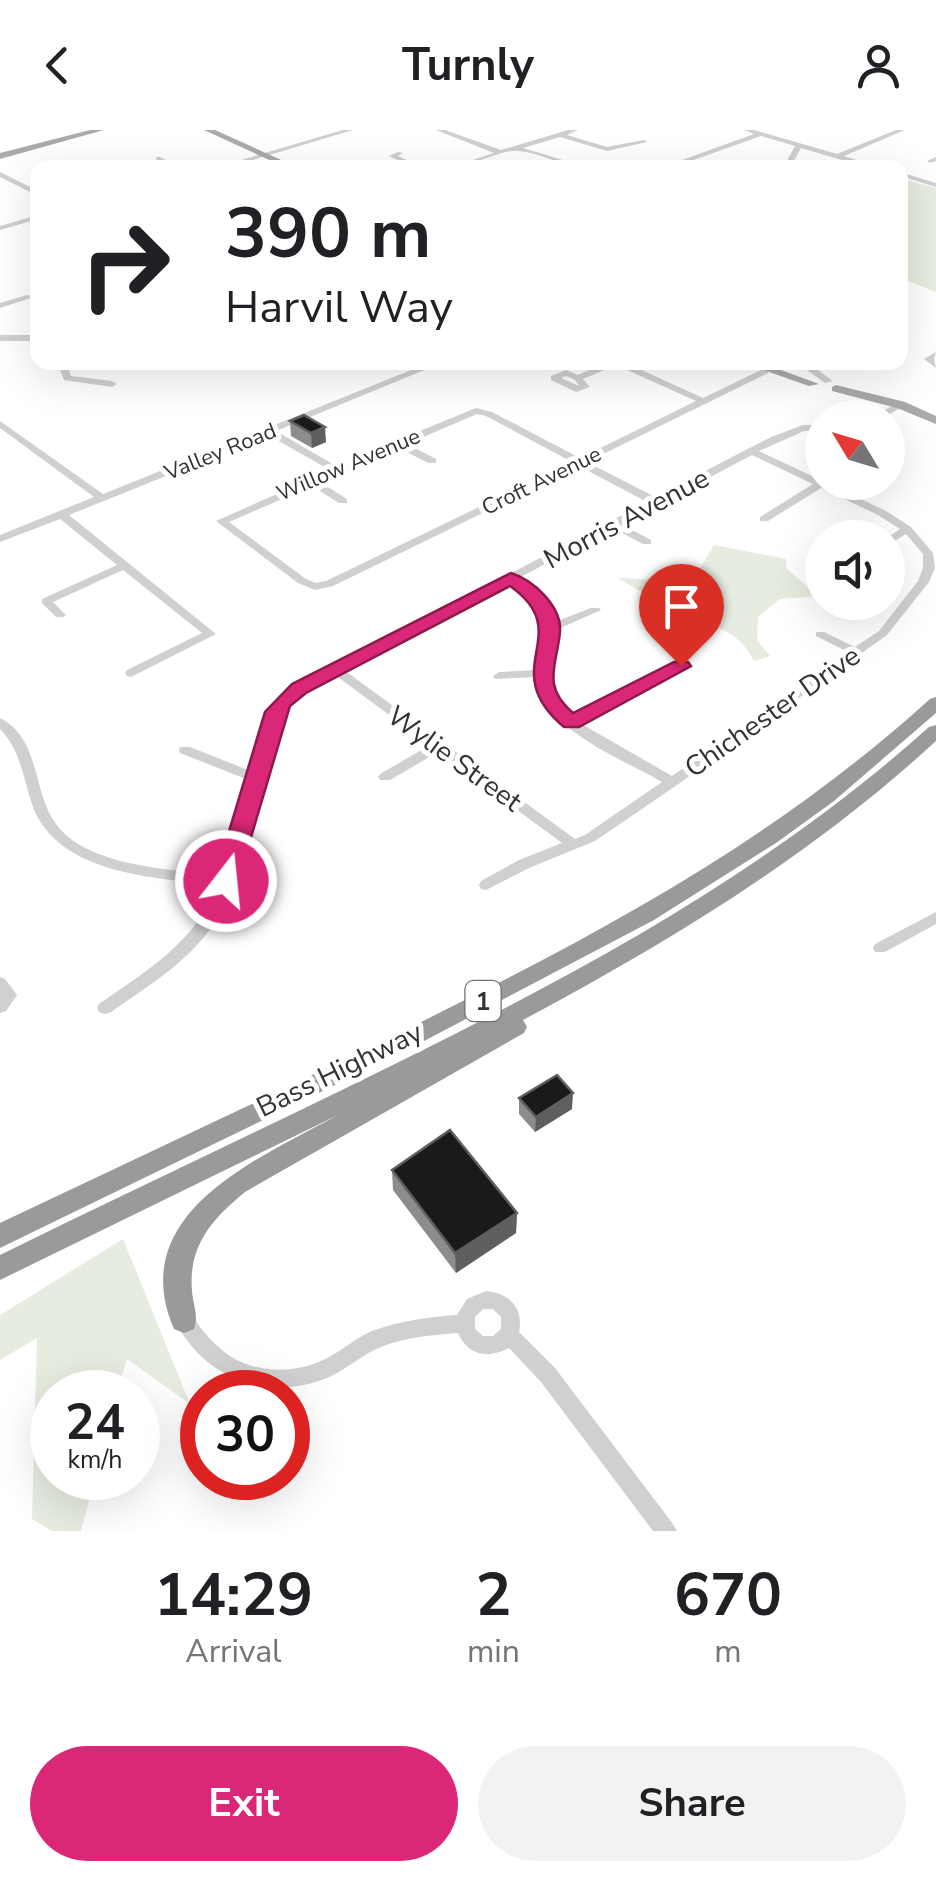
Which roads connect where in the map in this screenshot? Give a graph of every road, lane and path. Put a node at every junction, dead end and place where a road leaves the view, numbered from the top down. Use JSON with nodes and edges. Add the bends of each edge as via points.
{"nodes":[{"id":1,"x":100,"y":130,"type":"edge"},
{"id":2,"x":208,"y":130,"type":"edge"},
{"id":3,"x":322,"y":130,"type":"edge"},
{"id":4,"x":350,"y":130,"type":"edge"},
{"id":5,"x":438,"y":130,"type":"edge"},
{"id":6,"x":575,"y":130,"type":"edge"},
{"id":7,"x":747,"y":130,"type":"edge"},
{"id":8,"x":799,"y":130,"type":"edge"},
{"id":9,"x":902,"y":130,"type":"edge"},
{"id":10,"x":760,"y":133,"type":"junction"},
{"id":11,"x":536,"y":134,"type":"dead end"},
{"id":12,"x":560,"y":134,"type":"junction"},
{"id":13,"x":334,"y":135,"type":"junction"},
{"id":14,"x":548,"y":138,"type":"junction"},
{"id":15,"x":776,"y":138,"type":"junction"},
{"id":16,"x":644,"y":142,"type":"dead end"},
{"id":17,"x":800,"y":144,"type":"junction"},
{"id":18,"x":516,"y":148,"type":"junction"},
{"id":19,"x":500,"y":152,"type":"junction"},
{"id":20,"x":400,"y":153,"type":"dead end"},
{"id":21,"x":264,"y":154,"type":"junction"},
{"id":22,"x":0,"y":156,"type":"edge"},
{"id":23,"x":840,"y":156,"type":"junction"},
{"id":24,"x":158,"y":158,"type":"dead end"},
{"id":25,"x":162,"y":160,"type":"edge"},
{"id":26,"x":244,"y":160,"type":"edge"},
{"id":27,"x":277,"y":160,"type":"edge"},
{"id":28,"x":401,"y":160,"type":"edge"},
{"id":29,"x":476,"y":160,"type":"edge"},
{"id":30,"x":558,"y":160,"type":"edge"},
{"id":31,"x":685,"y":160,"type":"edge"},
{"id":32,"x":791,"y":160,"type":"edge"},
{"id":33,"x":853,"y":160,"type":"edge"},
{"id":34,"x":0,"y":174,"type":"edge"},
{"id":35,"x":908,"y":177,"type":"edge"},
{"id":36,"x":936,"y":186,"type":"edge"},
{"id":37,"x":30,"y":190,"type":"edge"},
{"id":38,"x":30,"y":219,"type":"edge"},
{"id":39,"x":0,"y":228,"type":"edge"},
{"id":40,"x":30,"y":297,"type":"dead end"},
{"id":41,"x":0,"y":306,"type":"edge"},
{"id":42,"x":0,"y":338,"type":"edge"},
{"id":43,"x":30,"y":338,"type":"edge"},
{"id":44,"x":936,"y":355,"type":"edge"},
{"id":45,"x":936,"y":366,"type":"edge"},
{"id":46,"x":64,"y":370,"type":"edge"},
{"id":47,"x":420,"y":370,"type":"edge"},
{"id":48,"x":597,"y":370,"type":"edge"},
{"id":49,"x":634,"y":370,"type":"edge"},
{"id":50,"x":811,"y":370,"type":"edge"},
{"id":51,"x":765,"y":371,"type":"joint"},
{"id":52,"x":578,"y":378,"type":"dead end"},
{"id":53,"x":112,"y":384,"type":"dead end"},
{"id":54,"x":832,"y":385,"type":"junction"},
{"id":55,"x":884,"y":400,"type":"edge"},
{"id":56,"x":703,"y":401,"type":"junction"},
{"id":57,"x":905,"y":407,"type":"edge"},
{"id":58,"x":936,"y":420,"type":"edge"},
{"id":59,"x":0,"y":424,"type":"edge"},
{"id":60,"x":805,"y":428,"type":"edge"},
{"id":61,"x":268,"y":431,"type":"junction"},
{"id":62,"x":398,"y":443,"type":"junction"},
{"id":63,"x":752,"y":451,"type":"junction"},
{"id":64,"x":432,"y":462,"type":"dead end"},
{"id":65,"x":578,"y":462,"type":"junction"},
{"id":66,"x":334,"y":470,"type":"junction"},
{"id":67,"x":805,"y":477,"type":"edge"},
{"id":68,"x":310,"y":480,"type":"junction"},
{"id":69,"x":805,"y":493,"type":"edge"},
{"id":70,"x":102,"y":498,"type":"junction"},
{"id":71,"x":855,"y":500,"type":"edge"},
{"id":72,"x":343,"y":501,"type":"dead end"},
{"id":73,"x":656,"y":502,"type":"junction"},
{"id":74,"x":61,"y":514,"type":"junction"},
{"id":75,"x":764,"y":519,"type":"dead end"},
{"id":76,"x":222,"y":521,"type":"joint"},
{"id":77,"x":614,"y":524,"type":"junction"},
{"id":78,"x":907,"y":529,"type":"joint"},
{"id":79,"x":0,"y":539,"type":"edge"},
{"id":80,"x":647,"y":542,"type":"dead end"},
{"id":81,"x":930,"y":545,"type":"edge"},
{"id":82,"x":125,"y":565,"type":"junction"},
{"id":83,"x":511,"y":578,"type":"junction"},
{"id":84,"x":594,"y":610,"type":"dead end"},
{"id":85,"x":60,"y":615,"type":"dead end"},
{"id":86,"x":551,"y":628,"type":"junction"},
{"id":87,"x":820,"y":634,"type":"dead end"},
{"id":88,"x":856,"y":652,"type":"junction"},
{"id":89,"x":681,"y":666,"type":"dead end"},
{"id":90,"x":336,"y":670,"type":"junction"},
{"id":91,"x":131,"y":673,"type":"dead end"},
{"id":92,"x":541,"y":673,"type":"junction"},
{"id":93,"x":499,"y":676,"type":"dead end"},
{"id":94,"x":934,"y":704,"type":"edge"},
{"id":95,"x":0,"y":722,"type":"edge"},
{"id":96,"x":572,"y":722,"type":"junction"},
{"id":97,"x":936,"y":734,"type":"edge"},
{"id":98,"x":438,"y":746,"type":"junction"},
{"id":99,"x":185,"y":750,"type":"dead end"},
{"id":100,"x":386,"y":777,"type":"dead end"},
{"id":101,"x":256,"y":778,"type":"junction"},
{"id":102,"x":672,"y":782,"type":"junction"},
{"id":103,"x":574,"y":846,"type":"junction"},
{"id":104,"x":226,"y":881,"type":"junction"},
{"id":105,"x":486,"y":885,"type":"dead end"},
{"id":106,"x":936,"y":917,"type":"edge"},
{"id":107,"x":880,"y":948,"type":"dead end"},
{"id":108,"x":596,"y":972,"type":"junction"},
{"id":109,"x":0,"y":983,"type":"edge"},
{"id":110,"x":0,"y":1007,"type":"edge"},
{"id":111,"x":105,"y":1008,"type":"dead end"},
{"id":112,"x":0,"y":1236,"type":"edge"},
{"id":113,"x":0,"y":1268,"type":"edge"},
{"id":114,"x":184,"y":1320,"type":"joint"},
{"id":115,"x":464,"y":1324,"type":"junction"},
{"id":116,"x":509,"y":1335,"type":"junction"},
{"id":117,"x":666,"y":1531,"type":"edge"}],
"edges":[{"from":1,"to":22,"type":"main road"},
{"from":2,"to":21,"type":"main road"},
{"from":3,"to":13,"type":"street"},
{"from":4,"to":13,"type":"street"},
{"from":5,"to":19,"type":"street"},
{"from":6,"to":12,"type":"street"},
{"from":7,"to":10,"type":"street"},
{"from":8,"to":15,"type":"street"},
{"from":9,"to":23,"type":"street"},
{"from":10,"to":15,"type":"street"},
{"from":10,"to":31,"type":"street"},
{"from":11,"to":14,"type":"street"},
{"from":12,"to":14,"type":"street"},
{"from":12,"to":16,"type":"street","via":[[607,149]]},
{"from":13,"to":21,"type":"street"},
{"from":14,"to":18,"type":"street"},
{"from":15,"to":17,"type":"street"},
{"from":17,"to":23,"type":"street"},
{"from":17,"to":32,"type":"street"},
{"from":18,"to":19,"type":"street"},
{"from":18,"to":30,"type":"street"},
{"from":19,"to":29,"type":"street"},
{"from":20,"to":28,"type":"street","via":[[392,156]]},
{"from":21,"to":26,"type":"street"},
{"from":21,"to":27,"type":"main road"},
{"from":23,"to":33,"type":"street"},
{"from":24,"to":25,"type":"street"},
{"from":34,"to":37,"type":"street"},
{"from":35,"to":36,"type":"street"},
{"from":38,"to":39,"type":"street"},
{"from":40,"to":41,"type":"street"},
{"from":42,"to":43,"type":"street"},
{"from":44,"to":45,"type":"street","via":[[928,359]]},
{"from":46,"to":53,"type":"street","via":[[67,378]]},
{"from":47,"to":61,"type":"street","name":"Valley Road"},
{"from":48,"to":52,"type":"street"},
{"from":49,"to":56,"type":"street"},
{"from":50,"to":54,"type":"street"},
{"from":51,"to":54,"type":"main road","via":[[824,392]]},
{"from":51,"to":56,"type":"street","name":"Croft Avenue"},
{"from":54,"to":55,"type":"main road"},
{"from":56,"to":65,"type":"street","name":"Croft Avenue"},
{"from":57,"to":58,"type":"main road"},
{"from":59,"to":70,"type":"street"},
{"from":60,"to":63,"type":"street","name":"Morris Avenue"},
{"from":61,"to":66,"type":"street"},
{"from":61,"to":70,"type":"street","name":"Valley Road"},
{"from":62,"to":64,"type":"street"},
{"from":62,"to":65,"type":"street","name":"Willow Avenue","via":[[476,411]]},
{"from":62,"to":66,"type":"street","name":"Willow Avenue"},
{"from":63,"to":67,"type":"street","name":"Chichester Drive"},
{"from":63,"to":73,"type":"street","name":"Morris Avenue"},
{"from":65,"to":73,"type":"street"},
{"from":65,"to":76,"type":"street","name":"Croft Avenue","via":[[315,587]]},
{"from":66,"to":68,"type":"street","name":"Willow Avenue"},
{"from":68,"to":72,"type":"street"},
{"from":68,"to":76,"type":"street","name":"Willow Avenue"},
{"from":69,"to":75,"type":"street"},
{"from":70,"to":74,"type":"street","name":"Valley Road"},
{"from":71,"to":78,"type":"street","name":"Chichester Drive"},
{"from":73,"to":77,"type":"street","name":"Morris Avenue"},
{"from":74,"to":79,"type":"street","name":"Valley Road"},
{"from":74,"to":82,"type":"street"},
{"from":77,"to":80,"type":"street"},
{"from":77,"to":83,"type":"street","name":"Morris Avenue"},
{"from":78,"to":81,"type":"street","name":"Chichester Drive"},
{"from":81,"to":88,"type":"street","name":"Chichester Drive","via":[[923,582],[883,633]]},
{"from":82,"to":85,"type":"street","via":[[46,601]]},
{"from":82,"to":91,"type":"street","via":[[210,634]]},
{"from":83,"to":86,"type":"street","via":[[532,593]]},
{"from":83,"to":90,"type":"street","name":"Morris Avenue"},
{"from":84,"to":86,"type":"street"},
{"from":86,"to":92,"type":"street"},
{"from":87,"to":88,"type":"street"},
{"from":88,"to":102,"type":"street","name":"Chichester Drive"},
{"from":89,"to":96,"type":"street"},
{"from":90,"to":98,"type":"street","name":"Wylie Street"},
{"from":90,"to":101,"type":"street","name":"Morris Avenue","via":[[275,712]]},
{"from":92,"to":93,"type":"street"},
{"from":92,"to":96,"type":"street","via":[[552,706]]},
{"from":94,"to":112,"type":"highway","name":"Bass Highway","number":"1","via":[[774,833],[576,955]]},
{"from":95,"to":104,"type":"street","via":[[20,742],[44,821],[62,840],[116,864]]},
{"from":96,"to":102,"type":"street"},
{"from":97,"to":108,"type":"highway","name":"Bass Highway","number":"1","via":[[778,860]]},
{"from":98,"to":100,"type":"street"},
{"from":98,"to":103,"type":"street","name":"Wylie Street"},
{"from":99,"to":101,"type":"street"},
{"from":101,"to":104,"type":"street","name":"Morris Avenue"},
{"from":102,"to":103,"type":"street","name":"Chichester Drive"},
{"from":103,"to":105,"type":"street","name":"Chichester Drive"},
{"from":104,"to":111,"type":"street","name":"Morris Avenue","via":[[209,919],[168,964]]},
{"from":106,"to":107,"type":"street"},
{"from":108,"to":113,"type":"highway","name":"Bass Highway","number":"1"},
{"from":108,"to":114,"type":"highway","via":[[502,1036],[215,1200],[188,1233],[179,1258],[176,1291]]},
{"from":109,"to":110,"type":"street","via":[[9,995]]},
{"from":114,"to":115,"type":"street","via":[[200,1346],[222,1363],[253,1377],[287,1379],[324,1370],[406,1330]]},
{"from":115,"to":116,"type":"street","via":[[472,1339],[487,1346]]},
{"from":115,"to":116,"type":"street","via":[[472,1306],[495,1301],[510,1312]]},
{"from":116,"to":117,"type":"street","via":[[548,1375]]}]}
